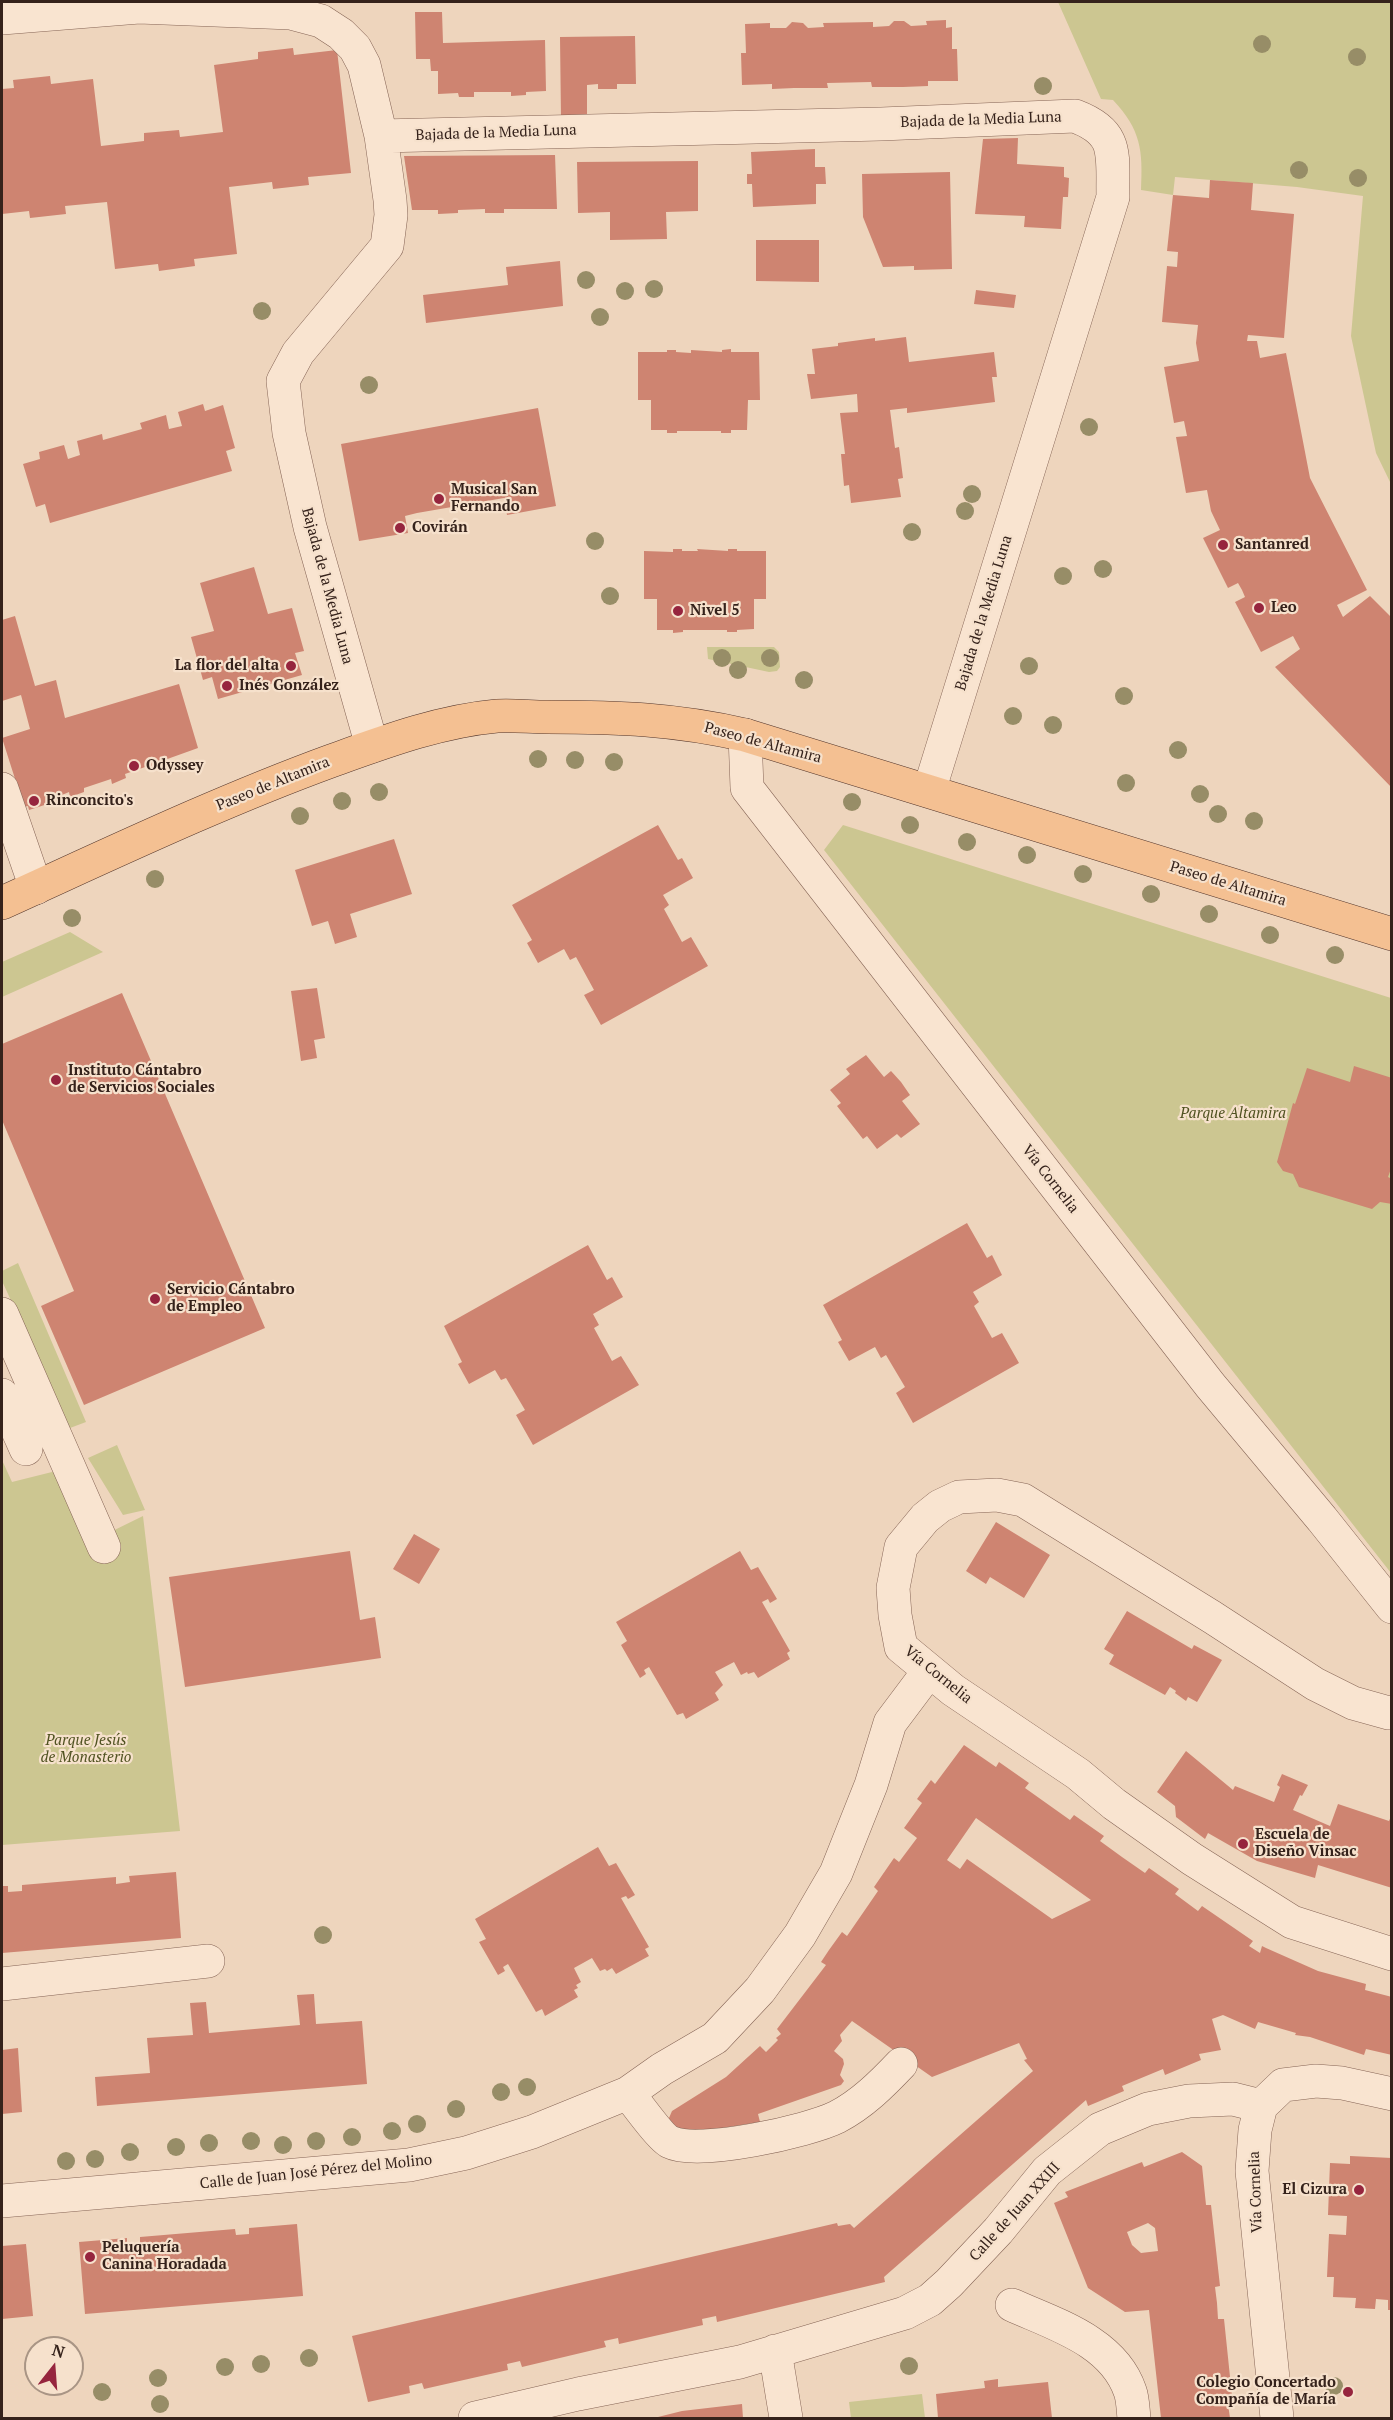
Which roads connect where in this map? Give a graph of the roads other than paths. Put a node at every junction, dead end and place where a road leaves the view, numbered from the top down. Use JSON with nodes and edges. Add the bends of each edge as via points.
{"nodes":[{"id":1,"x":2,"y":18,"type":"edge"},
{"id":2,"x":381,"y":136,"type":"junction"},
{"id":3,"x":745,"y":735,"type":"junction"},
{"id":4,"x":372,"y":746,"type":"junction"},
{"id":5,"x":2,"y":789,"type":"edge"},
{"id":6,"x":929,"y":791,"type":"junction"},
{"id":7,"x":36,"y":888,"type":"junction"},
{"id":8,"x":2,"y":903,"type":"edge"},
{"id":9,"x":1392,"y":934,"type":"edge"},
{"id":10,"x":2,"y":1314,"type":"edge"},
{"id":11,"x":2,"y":1395,"type":"edge"},
{"id":12,"x":26,"y":1449,"type":"dead end"},
{"id":13,"x":104,"y":1547,"type":"dead end"},
{"id":14,"x":1392,"y":1607,"type":"edge"},
{"id":15,"x":929,"y":1671,"type":"junction"},
{"id":16,"x":1392,"y":1712,"type":"edge"},
{"id":17,"x":1392,"y":1954,"type":"edge"},
{"id":18,"x":208,"y":1962,"type":"dead end"},
{"id":19,"x":2,"y":1984,"type":"edge"},
{"id":20,"x":901,"y":2064,"type":"dead end"},
{"id":21,"x":628,"y":2093,"type":"junction"},
{"id":22,"x":1392,"y":2094,"type":"edge"},
{"id":23,"x":1261,"y":2106,"type":"junction"},
{"id":24,"x":2,"y":2201,"type":"edge"},
{"id":25,"x":1012,"y":2306,"type":"dead end"},
{"id":26,"x":775,"y":2351,"type":"junction"},
{"id":27,"x":475,"y":2418,"type":"edge"},
{"id":28,"x":786,"y":2418,"type":"edge"},
{"id":29,"x":1134,"y":2418,"type":"edge"},
{"id":30,"x":1277,"y":2418,"type":"edge"}],
"edges":[{"from":1,"to":2,"type":"street","name":"Bajada de la Media Luna","via":[[139,7],[291,13],[321,21],[355,48],[364,65]]},
{"from":2,"to":4,"type":"street","name":"Bajada de la Media Luna","via":[[391,215],[387,246],[298,353],[283,381],[288,433],[310,527]]},
{"from":2,"to":6,"type":"street","name":"Bajada de la Media Luna","via":[[1075,116],[1096,124],[1112,146],[1113,196]]},
{"from":3,"to":4,"type":"main road","name":"Paseo de Altamira","via":[[644,718],[497,716],[442,726]]},
{"from":3,"to":6,"type":"main road","name":"Paseo de Altamira"},
{"from":3,"to":14,"type":"street","name":"Vía Cornelia","via":[[747,788],[1203,1376]]},
{"from":4,"to":7,"type":"main road","name":"Paseo de Altamira","via":[[230,800]]},
{"from":5,"to":7,"type":"street"},
{"from":6,"to":9,"type":"main road","name":"Paseo de Altamira"},
{"from":7,"to":8,"type":"main road","name":"Paseo de Altamira"},
{"from":10,"to":13,"type":"street"},
{"from":11,"to":12,"type":"street"},
{"from":15,"to":16,"type":"street","name":"Vía Cornelia","via":[[901,1647],[893,1588],[901,1547],[940,1506],[959,1497],[997,1495],[1023,1500],[1051,1516],[1315,1684],[1353,1703]]},
{"from":15,"to":17,"type":"street","name":"Vía Cornelia","via":[[1192,1859],[1292,1922]]},
{"from":15,"to":21,"type":"street","name":"Calle de Juan José Pérez del Molino","via":[[890,1723],[871,1785],[836,1873],[800,1935],[760,1990],[715,2038]]},
{"from":18,"to":19,"type":"street"},
{"from":20,"to":21,"type":"street","via":[[876,2091],[837,2117],[755,2140],[698,2147],[669,2142]]},
{"from":21,"to":24,"type":"street","name":"Calle de Juan José Pérez del Molino","via":[[532,2132],[466,2153],[409,2165]]},
{"from":22,"to":23,"type":"street","via":[[1316,2081],[1282,2085]]},
{"from":23,"to":26,"type":"street","name":"Calle de Juan XXIII","via":[[1233,2098],[1189,2101],[1148,2109],[1100,2129],[1047,2171],[998,2231],[930,2300],[905,2313]]},
{"from":23,"to":30,"type":"street","name":"Vía Cornelia","via":[[1252,2171]]},
{"from":25,"to":29,"type":"street","via":[[1082,2336],[1106,2355],[1130,2390]]},
{"from":26,"to":27,"type":"street","name":"Calle de Juan XXIII","via":[[740,2362]]},
{"from":26,"to":28,"type":"street"}]}
